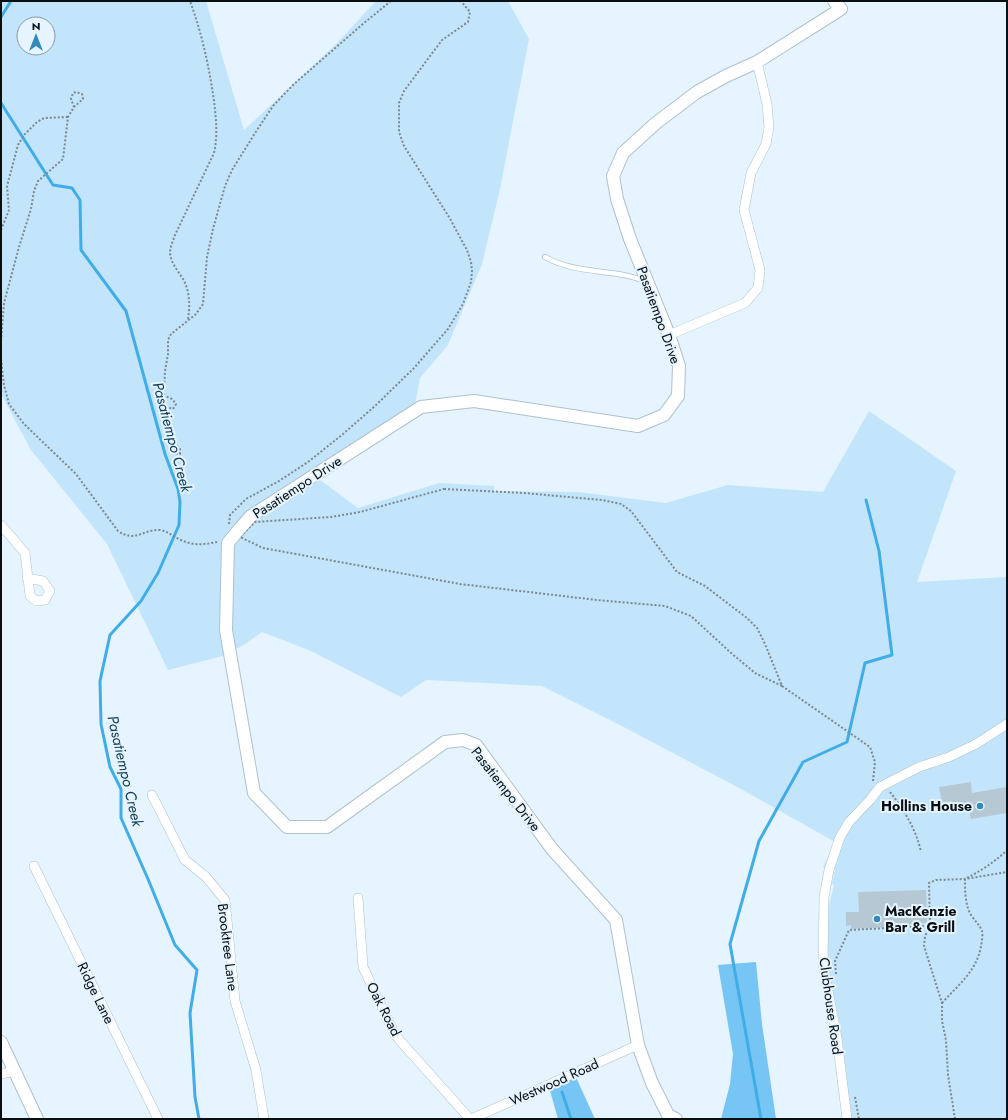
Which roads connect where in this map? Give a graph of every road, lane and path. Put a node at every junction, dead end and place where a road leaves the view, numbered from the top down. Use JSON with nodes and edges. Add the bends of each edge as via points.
{"nodes":[{"id":1,"x":190,"y":1,"type":"edge"},
{"id":2,"x":391,"y":1,"type":"edge"},
{"id":3,"x":461,"y":1,"type":"edge"},
{"id":4,"x":840,"y":4,"type":"edge"},
{"id":5,"x":758,"y":62,"type":"junction"},
{"id":6,"x":74,"y":107,"type":"junction"},
{"id":7,"x":68,"y":117,"type":"junction"},
{"id":8,"x":1,"y":230,"type":"edge"},
{"id":9,"x":545,"y":257,"type":"dead end"},
{"id":10,"x":647,"y":281,"type":"junction"},
{"id":11,"x":1,"y":303,"type":"edge"},
{"id":12,"x":3,"y":306,"type":"junction"},
{"id":13,"x":188,"y":320,"type":"junction"},
{"id":14,"x":669,"y":335,"type":"junction"},
{"id":15,"x":1,"y":342,"type":"edge"},
{"id":16,"x":1,"y":359,"type":"edge"},
{"id":17,"x":163,"y":395,"type":"junction"},
{"id":18,"x":163,"y":402,"type":"junction"},
{"id":19,"x":172,"y":440,"type":"junction"},
{"id":20,"x":1,"y":525,"type":"edge"},
{"id":21,"x":238,"y":535,"type":"junction"},
{"id":22,"x":220,"y":541,"type":"dead end"},
{"id":23,"x":27,"y":578,"type":"dead end"},
{"id":24,"x":782,"y":686,"type":"junction"},
{"id":25,"x":1007,"y":724,"type":"edge"},
{"id":26,"x":880,"y":787,"type":"junction"},
{"id":27,"x":152,"y":795,"type":"dead end"},
{"id":28,"x":1007,"y":850,"type":"edge"},
{"id":29,"x":921,"y":852,"type":"dead end"},
{"id":30,"x":34,"y":866,"type":"dead end"},
{"id":31,"x":1007,"y":872,"type":"edge"},
{"id":32,"x":965,"y":879,"type":"junction"},
{"id":33,"x":358,"y":898,"type":"dead end"},
{"id":34,"x":928,"y":926,"type":"junction"},
{"id":35,"x":836,"y":976,"type":"dead end"},
{"id":36,"x":942,"y":1003,"type":"junction"},
{"id":37,"x":1,"y":1042,"type":"edge"},
{"id":38,"x":638,"y":1045,"type":"junction"},
{"id":39,"x":15,"y":1071,"type":"junction"},
{"id":40,"x":1,"y":1074,"type":"edge"},
{"id":41,"x":855,"y":1097,"type":"dead end"},
{"id":42,"x":37,"y":1119,"type":"edge"},
{"id":43,"x":158,"y":1119,"type":"edge"},
{"id":44,"x":264,"y":1119,"type":"edge"},
{"id":45,"x":471,"y":1119,"type":"edge"},
{"id":46,"x":676,"y":1119,"type":"edge"},
{"id":47,"x":846,"y":1119,"type":"edge"},
{"id":48,"x":859,"y":1119,"type":"edge"},
{"id":49,"x":955,"y":1119,"type":"edge"}],
"edges":[{"from":1,"to":13,"type":"path","via":[[205,48],[217,142],[175,235],[170,254],[186,286]]},
{"from":2,"to":13,"type":"path","via":[[294,84],[273,106],[257,130],[225,186],[213,229],[203,304]]},
{"from":3,"to":21,"type":"path","via":[[470,12],[468,22],[442,40],[404,91],[399,103],[398,116],[399,132],[404,146],[467,250],[472,271],[463,304],[443,335],[370,411],[308,462],[246,499],[230,515],[231,528]]},
{"from":4,"to":5,"type":"street","name":"Pasatiempo Drive"},
{"from":5,"to":10,"type":"street","name":"Pasatiempo Drive","via":[[697,92],[656,123],[623,153],[613,176],[616,199]]},
{"from":5,"to":14,"type":"street","via":[[769,127],[766,144],[751,173],[744,210],[760,270],[758,288],[745,303]]},
{"from":6,"to":6,"type":"path","via":[[83,99],[79,92],[73,93],[71,99]]},
{"from":6,"to":7,"type":"path"},
{"from":7,"to":8,"type":"path","via":[[44,118],[31,128],[18,145],[7,186],[9,210]]},
{"from":7,"to":12,"type":"path","via":[[63,159],[38,181]]},
{"from":9,"to":10,"type":"lane","via":[[556,263]]},
{"from":10,"to":14,"type":"street","name":"Pasatiempo Drive"},
{"from":11,"to":12,"type":"path"},
{"from":12,"to":15,"type":"path"},
{"from":13,"to":17,"type":"path","via":[[171,334],[168,340]]},
{"from":14,"to":21,"type":"street","name":"Pasatiempo Drive","via":[[679,366],[678,396],[664,415],[638,426],[474,401],[421,407],[251,516]]},
{"from":16,"to":22,"type":"path","via":[[9,404],[24,424],[76,474],[118,531],[131,537],[159,530],[196,545]]},
{"from":17,"to":18,"type":"path"},
{"from":17,"to":18,"type":"path","via":[[176,404],[173,409]]},
{"from":18,"to":19,"type":"path","via":[[164,426]]},
{"from":19,"to":19,"type":"path","via":[[174,453],[180,454],[180,449]]},
{"from":20,"to":23,"type":"street","via":[[25,554]]},
{"from":21,"to":24,"type":"path","via":[[263,548],[460,584],[665,606],[691,616],[755,673]]},
{"from":21,"to":24,"type":"path","via":[[255,522],[331,517],[360,512],[444,489],[576,497],[621,504],[631,511],[677,572],[705,586],[757,628]]},
{"from":21,"to":38,"type":"street","name":"Pasatiempo Drive","via":[[228,543],[226,630],[254,793],[287,827],[327,827],[445,742],[463,740],[476,745],[552,848],[616,920]]},
{"from":24,"to":26,"type":"path","via":[[870,747],[875,762],[873,784]]},
{"from":25,"to":26,"type":"street","name":"Clubhouse Road","via":[[950,757],[919,767]]},
{"from":26,"to":29,"type":"path","via":[[889,790],[903,809],[913,827]]},
{"from":26,"to":47,"type":"street","name":"Clubhouse Road","via":[[849,822],[840,837],[829,870],[824,897],[823,964],[837,1038]]},
{"from":27,"to":44,"type":"street","name":"Brooktree Lane","via":[[185,860],[206,877],[225,900],[235,1001],[256,1070]]},
{"from":28,"to":32,"type":"path","via":[[981,871]]},
{"from":30,"to":43,"type":"street","name":"Ridge Lane"},
{"from":31,"to":32,"type":"path"},
{"from":32,"to":34,"type":"path","via":[[936,880],[930,884]]},
{"from":32,"to":36,"type":"path","via":[[971,915],[982,933],[980,954],[976,965]]},
{"from":33,"to":45,"type":"street","name":"Oak Road","via":[[363,967],[395,1035]]},
{"from":34,"to":35,"type":"path","via":[[849,930],[835,961]]},
{"from":34,"to":36,"type":"path","via":[[924,946]]},
{"from":36,"to":49,"type":"path","via":[[948,1076]]},
{"from":37,"to":39,"type":"street"},
{"from":38,"to":45,"type":"street","name":"Westwood Road"},
{"from":38,"to":46,"type":"street","name":"Pasatiempo Drive","via":[[652,1083],[668,1115]]},
{"from":39,"to":40,"type":"street"},
{"from":39,"to":42,"type":"street"},
{"from":41,"to":48,"type":"path"}]}
